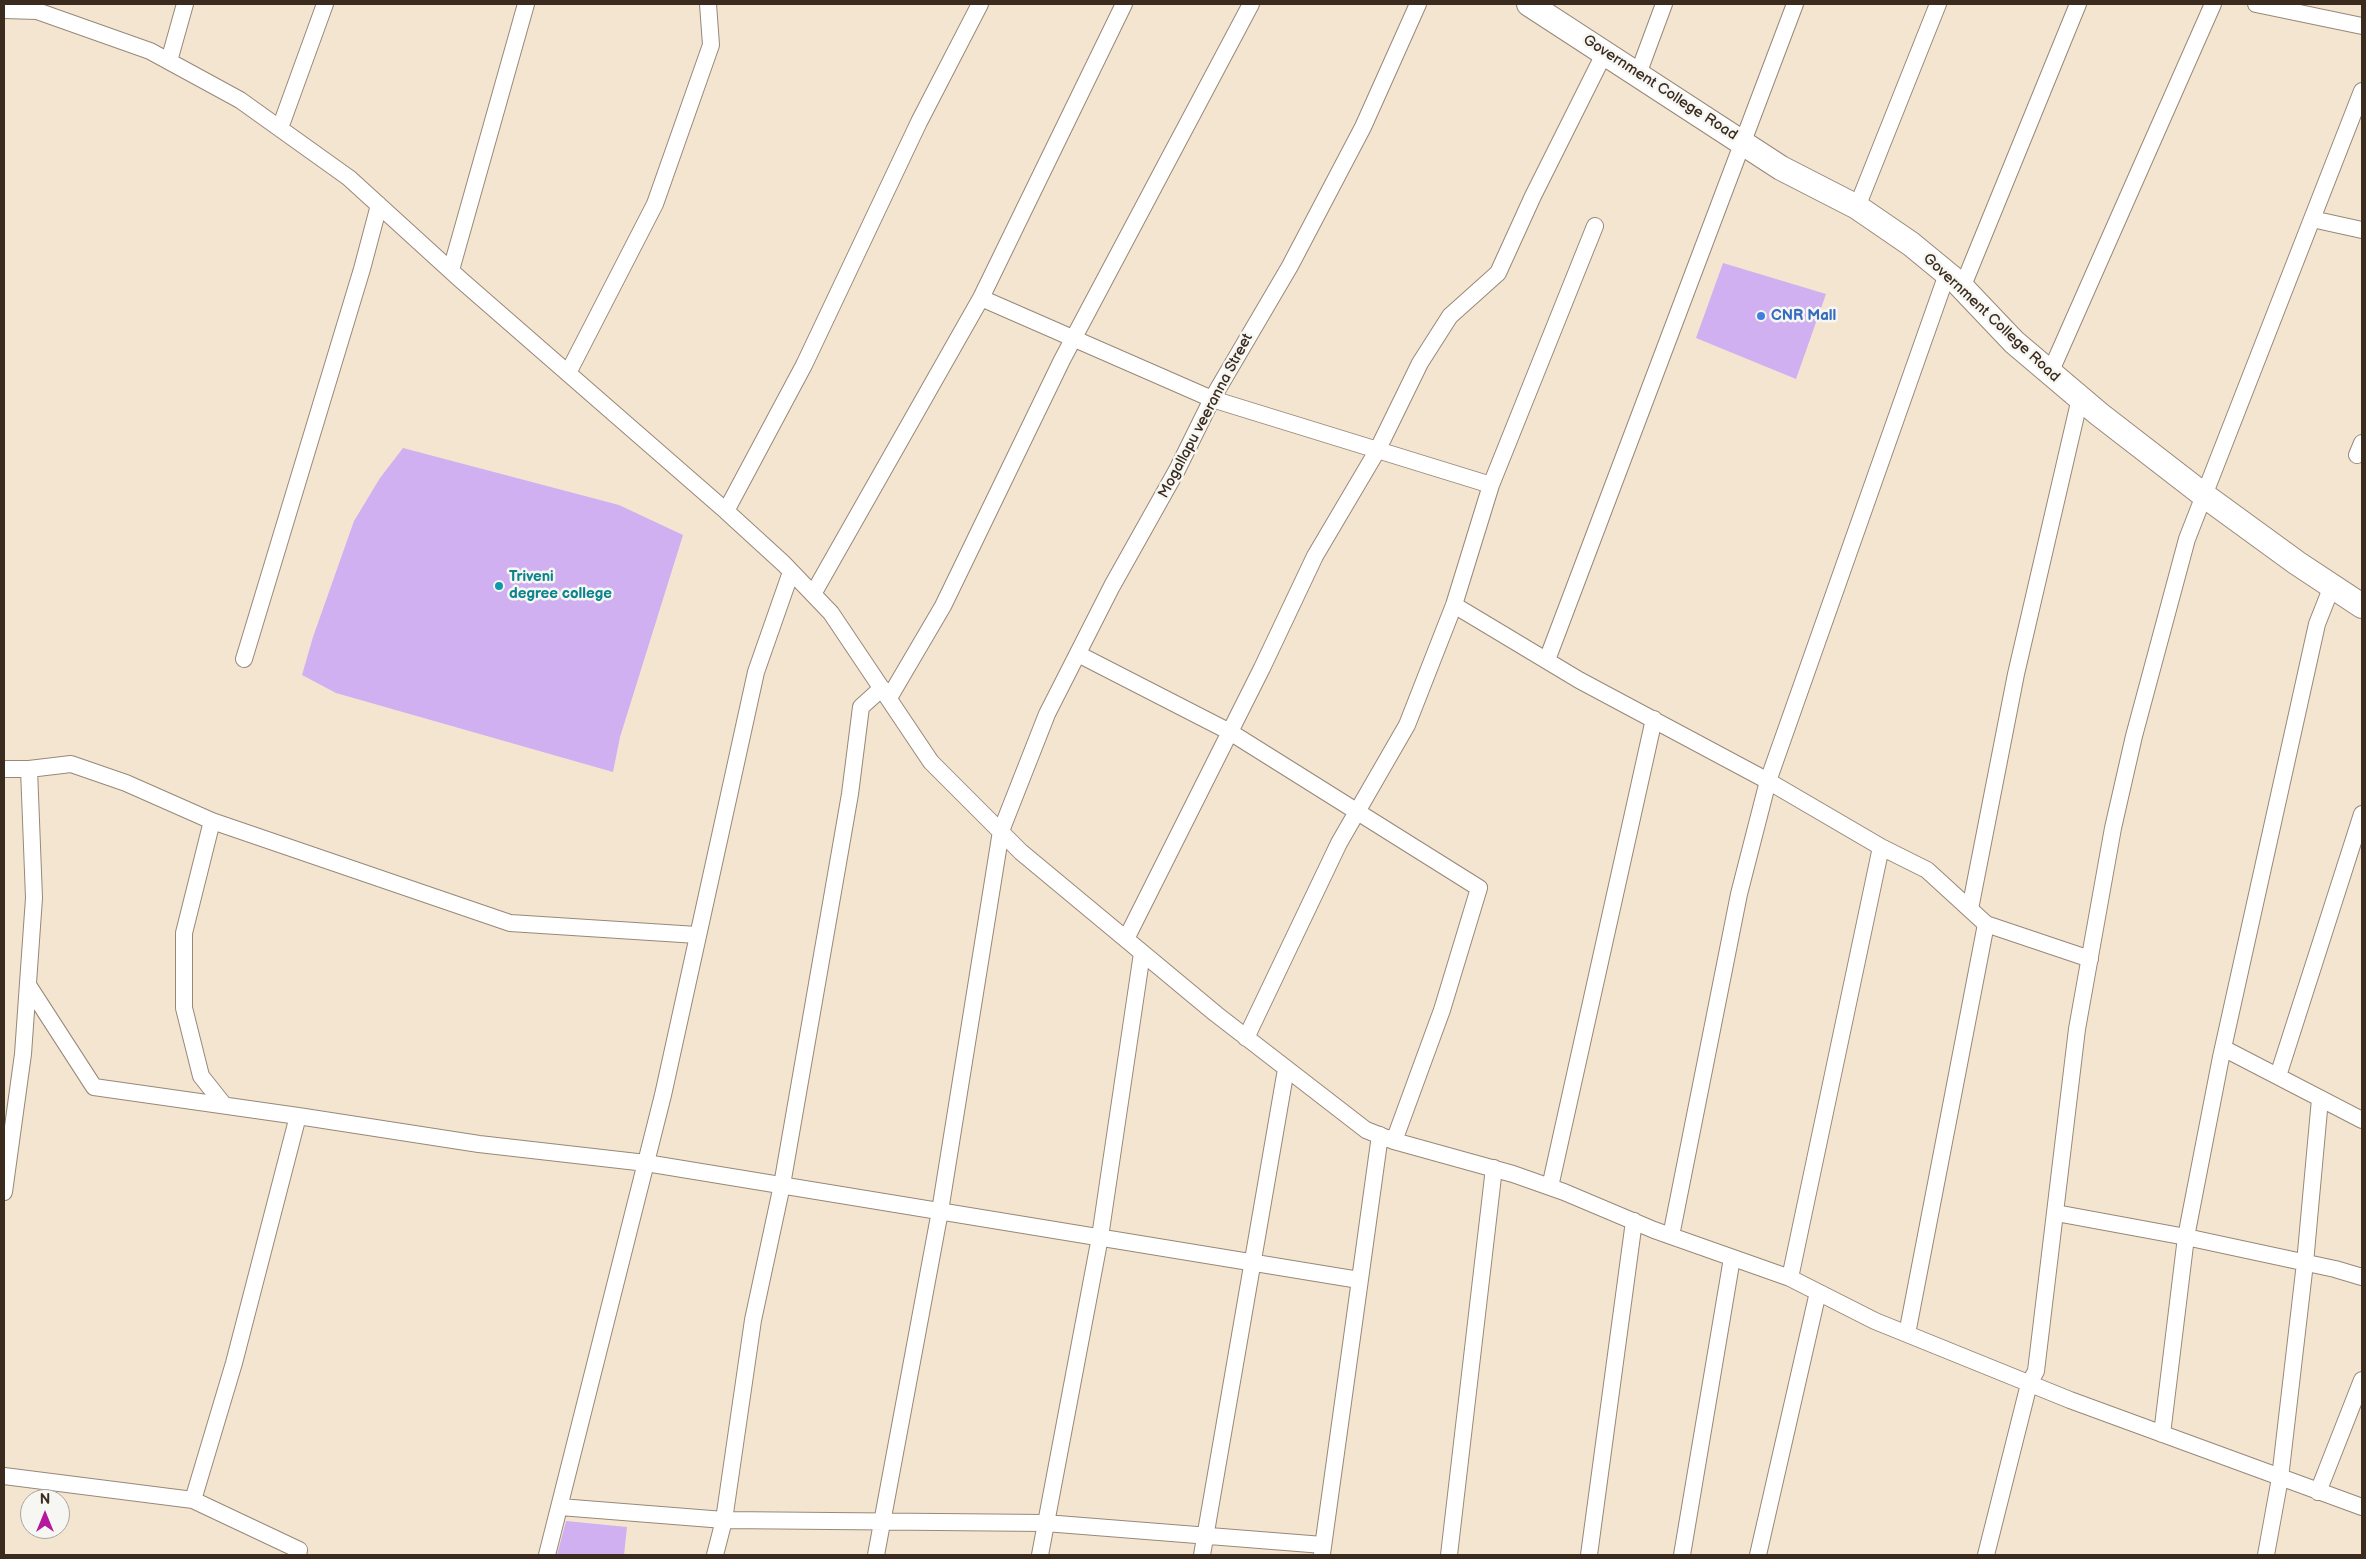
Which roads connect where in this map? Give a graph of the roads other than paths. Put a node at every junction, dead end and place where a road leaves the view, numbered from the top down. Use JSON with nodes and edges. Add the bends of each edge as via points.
{"nodes":[{"id":1,"x":185,"y":4,"type":"edge"},
{"id":2,"x":325,"y":4,"type":"edge"},
{"id":3,"x":526,"y":4,"type":"edge"},
{"id":4,"x":708,"y":4,"type":"edge"},
{"id":5,"x":980,"y":4,"type":"edge"},
{"id":6,"x":1124,"y":4,"type":"edge"},
{"id":7,"x":1252,"y":4,"type":"edge"},
{"id":8,"x":1418,"y":4,"type":"edge"},
{"id":9,"x":1529,"y":4,"type":"edge"},
{"id":10,"x":1664,"y":4,"type":"edge"},
{"id":11,"x":1795,"y":4,"type":"edge"},
{"id":12,"x":1938,"y":4,"type":"edge"},
{"id":13,"x":2078,"y":4,"type":"edge"},
{"id":14,"x":2213,"y":4,"type":"edge"},
{"id":15,"x":2256,"y":4,"type":"edge"},
{"id":16,"x":4,"y":10,"type":"edge"},
{"id":17,"x":2362,"y":26,"type":"edge"},
{"id":18,"x":1605,"y":52,"type":"junction"},
{"id":19,"x":169,"y":61,"type":"junction"},
{"id":20,"x":1638,"y":74,"type":"junction"},
{"id":21,"x":2362,"y":91,"type":"edge"},
{"id":22,"x":280,"y":128,"type":"junction"},
{"id":23,"x":1743,"y":143,"type":"junction"},
{"id":24,"x":379,"y":206,"type":"junction"},
{"id":25,"x":1857,"y":207,"type":"junction"},
{"id":26,"x":2312,"y":219,"type":"junction"},
{"id":27,"x":1595,"y":226,"type":"dead end"},
{"id":28,"x":2362,"y":230,"type":"edge"},
{"id":29,"x":450,"y":270,"type":"junction"},
{"id":30,"x":1954,"y":281,"type":"junction"},
{"id":31,"x":980,"y":298,"type":"junction"},
{"id":32,"x":1073,"y":339,"type":"junction"},
{"id":33,"x":568,"y":373,"type":"junction"},
{"id":34,"x":2050,"y":373,"type":"junction"},
{"id":35,"x":2080,"y":398,"type":"junction"},
{"id":36,"x":1212,"y":399,"type":"junction"},
{"id":37,"x":1377,"y":451,"type":"junction"},
{"id":38,"x":1491,"y":485,"type":"junction"},
{"id":39,"x":2204,"y":496,"type":"junction"},
{"id":40,"x":726,"y":511,"type":"junction"},
{"id":41,"x":791,"y":572,"type":"junction"},
{"id":42,"x":2332,"y":586,"type":"junction"},
{"id":43,"x":813,"y":594,"type":"junction"},
{"id":44,"x":1454,"y":605,"type":"junction"},
{"id":45,"x":2362,"y":606,"type":"edge"},
{"id":46,"x":1078,"y":654,"type":"junction"},
{"id":47,"x":244,"y":659,"type":"dead end"},
{"id":48,"x":1547,"y":660,"type":"junction"},
{"id":49,"x":885,"y":693,"type":"junction"},
{"id":50,"x":1654,"y":720,"type":"junction"},
{"id":51,"x":1230,"y":732,"type":"junction"},
{"id":52,"x":4,"y":769,"type":"edge"},
{"id":53,"x":30,"y":769,"type":"junction"},
{"id":54,"x":1768,"y":781,"type":"junction"},
{"id":55,"x":1357,"y":812,"type":"junction"},
{"id":56,"x":2362,"y":814,"type":"edge"},
{"id":57,"x":212,"y":821,"type":"junction"},
{"id":58,"x":1001,"y":831,"type":"junction"},
{"id":59,"x":1881,"y":847,"type":"junction"},
{"id":60,"x":1970,"y":909,"type":"junction"},
{"id":61,"x":1986,"y":924,"type":"junction"},
{"id":62,"x":697,"y":935,"type":"junction"},
{"id":63,"x":1126,"y":939,"type":"junction"},
{"id":64,"x":1142,"y":952,"type":"junction"},
{"id":65,"x":2090,"y":958,"type":"junction"},
{"id":66,"x":28,"y":985,"type":"junction"},
{"id":67,"x":1246,"y":1038,"type":"junction"},
{"id":68,"x":2223,"y":1048,"type":"junction"},
{"id":69,"x":1286,"y":1069,"type":"junction"},
{"id":70,"x":2278,"y":1076,"type":"junction"},
{"id":71,"x":2320,"y":1099,"type":"junction"},
{"id":72,"x":224,"y":1105,"type":"junction"},
{"id":73,"x":298,"y":1116,"type":"junction"},
{"id":74,"x":2362,"y":1120,"type":"edge"},
{"id":75,"x":1387,"y":1138,"type":"junction"},
{"id":76,"x":646,"y":1163,"type":"junction"},
{"id":77,"x":1494,"y":1168,"type":"junction"},
{"id":78,"x":782,"y":1185,"type":"junction"},
{"id":79,"x":1550,"y":1187,"type":"junction"},
{"id":80,"x":4,"y":1192,"type":"edge"},
{"id":81,"x":940,"y":1211,"type":"junction"},
{"id":82,"x":2056,"y":1212,"type":"junction"},
{"id":83,"x":1634,"y":1222,"type":"junction"},
{"id":84,"x":1671,"y":1236,"type":"junction"},
{"id":85,"x":1100,"y":1237,"type":"junction"},
{"id":86,"x":2186,"y":1237,"type":"junction"},
{"id":87,"x":1732,"y":1258,"type":"junction"},
{"id":88,"x":1253,"y":1262,"type":"junction"},
{"id":89,"x":2305,"y":1263,"type":"junction"},
{"id":90,"x":2362,"y":1277,"type":"edge"},
{"id":91,"x":1790,"y":1278,"type":"junction"},
{"id":92,"x":1360,"y":1280,"type":"junction"},
{"id":93,"x":1818,"y":1292,"type":"junction"},
{"id":94,"x":1907,"y":1334,"type":"junction"},
{"id":95,"x":2362,"y":1380,"type":"edge"},
{"id":96,"x":2029,"y":1384,"type":"junction"},
{"id":97,"x":2162,"y":1434,"type":"junction"},
{"id":98,"x":4,"y":1476,"type":"edge"},
{"id":99,"x":2280,"y":1478,"type":"junction"},
{"id":100,"x":2318,"y":1492,"type":"junction"},
{"id":101,"x":193,"y":1500,"type":"junction"},
{"id":102,"x":560,"y":1507,"type":"junction"},
{"id":103,"x":2362,"y":1507,"type":"edge"},
{"id":104,"x":724,"y":1520,"type":"junction"},
{"id":105,"x":882,"y":1522,"type":"junction"},
{"id":106,"x":1045,"y":1523,"type":"junction"},
{"id":107,"x":1206,"y":1536,"type":"junction"},
{"id":108,"x":1323,"y":1550,"type":"edge"},
{"id":109,"x":298,"y":1555,"type":"edge"},
{"id":110,"x":547,"y":1555,"type":"edge"},
{"id":111,"x":715,"y":1555,"type":"edge"},
{"id":112,"x":876,"y":1555,"type":"edge"},
{"id":113,"x":1040,"y":1555,"type":"edge"},
{"id":114,"x":1202,"y":1555,"type":"edge"},
{"id":115,"x":1449,"y":1555,"type":"edge"},
{"id":116,"x":1589,"y":1555,"type":"edge"},
{"id":117,"x":1682,"y":1555,"type":"edge"},
{"id":118,"x":1758,"y":1555,"type":"edge"},
{"id":119,"x":1986,"y":1555,"type":"edge"},
{"id":120,"x":2266,"y":1555,"type":"edge"}],
"edges":[{"from":1,"to":19,"type":"street"},
{"from":2,"to":22,"type":"street"},
{"from":3,"to":29,"type":"street"},
{"from":4,"to":33,"type":"street","via":[[711,45],[654,204]]},
{"from":5,"to":40,"type":"street","via":[[919,122],[804,364]]},
{"from":6,"to":31,"type":"street"},
{"from":7,"to":32,"type":"street"},
{"from":8,"to":36,"type":"street","name":"Mogallapu veeranna Street","via":[[1359,136],[1290,266]]},
{"from":9,"to":18,"type":"main road","name":"Government College Road"},
{"from":10,"to":20,"type":"street"},
{"from":11,"to":23,"type":"street"},
{"from":12,"to":25,"type":"street"},
{"from":13,"to":30,"type":"street"},
{"from":14,"to":34,"type":"street"},
{"from":15,"to":17,"type":"street"},
{"from":16,"to":19,"type":"street","via":[[37,11],[150,51]]},
{"from":18,"to":20,"type":"main road","name":"Government College Road"},
{"from":18,"to":37,"type":"street","via":[[1498,273],[1450,316],[1420,363]]},
{"from":19,"to":22,"type":"street","via":[[240,100]]},
{"from":20,"to":23,"type":"main road","name":"Government College Road"},
{"from":21,"to":26,"type":"street"},
{"from":22,"to":24,"type":"street","via":[[349,178]]},
{"from":23,"to":25,"type":"main road","name":"Government College Road","via":[[1781,168]]},
{"from":23,"to":48,"type":"street"},
{"from":24,"to":29,"type":"street"},
{"from":24,"to":47,"type":"street"},
{"from":25,"to":30,"type":"main road","name":"Government College Road","via":[[1911,244]]},
{"from":26,"to":28,"type":"street"},
{"from":26,"to":39,"type":"street"},
{"from":27,"to":38,"type":"street"},
{"from":29,"to":33,"type":"street"},
{"from":30,"to":34,"type":"main road","name":"Government College Road","via":[[2014,342]]},
{"from":30,"to":54,"type":"street"},
{"from":31,"to":32,"type":"street"},
{"from":31,"to":43,"type":"street"},
{"from":32,"to":36,"type":"street"},
{"from":32,"to":49,"type":"street","via":[[942,606]]},
{"from":33,"to":40,"type":"street"},
{"from":34,"to":35,"type":"main road","name":"Government College Road"},
{"from":35,"to":39,"type":"main road","name":"Government College Road"},
{"from":35,"to":60,"type":"street","via":[[2016,674]]},
{"from":36,"to":37,"type":"street"},
{"from":36,"to":46,"type":"street","name":"Mogallapu veeranna Street","via":[[1178,470],[1112,586]]},
{"from":37,"to":38,"type":"street"},
{"from":37,"to":51,"type":"street","via":[[1315,556]]},
{"from":38,"to":44,"type":"street"},
{"from":39,"to":42,"type":"main road","name":"Government College Road"},
{"from":39,"to":65,"type":"street","via":[[2187,539],[2134,736],[2113,828]]},
{"from":40,"to":41,"type":"street"},
{"from":41,"to":43,"type":"street"},
{"from":41,"to":62,"type":"street","via":[[756,672]]},
{"from":42,"to":45,"type":"main road","name":"Government College Road"},
{"from":42,"to":68,"type":"street","via":[[2317,624]]},
{"from":43,"to":49,"type":"street","via":[[831,613]]},
{"from":44,"to":48,"type":"street"},
{"from":44,"to":55,"type":"street","via":[[1407,725]]},
{"from":46,"to":51,"type":"street"},
{"from":46,"to":58,"type":"street","name":"Mogallapu veeranna Street","via":[[1047,714]]},
{"from":48,"to":50,"type":"street"},
{"from":49,"to":58,"type":"street","via":[[931,762]]},
{"from":49,"to":78,"type":"street","via":[[861,706],[850,794]]},
{"from":50,"to":54,"type":"street"},
{"from":50,"to":79,"type":"street"},
{"from":51,"to":55,"type":"street"},
{"from":51,"to":63,"type":"street"},
{"from":52,"to":53,"type":"street"},
{"from":53,"to":57,"type":"street","via":[[71,764],[126,783]]},
{"from":53,"to":66,"type":"street","via":[[34,898]]},
{"from":54,"to":59,"type":"street"},
{"from":54,"to":84,"type":"street","via":[[1739,894]]},
{"from":55,"to":67,"type":"street"},
{"from":55,"to":75,"type":"street","via":[[1479,888],[1442,1010]]},
{"from":56,"to":70,"type":"street"},
{"from":57,"to":62,"type":"street","via":[[510,923]]},
{"from":57,"to":72,"type":"street","via":[[184,933],[184,1008],[201,1076]]},
{"from":58,"to":63,"type":"street","via":[[1021,852]]},
{"from":58,"to":81,"type":"street","name":"Mogallapu veeranna Street"},
{"from":59,"to":60,"type":"street","via":[[1927,870]]},
{"from":59,"to":91,"type":"street"},
{"from":60,"to":61,"type":"street"},
{"from":61,"to":65,"type":"street"},
{"from":61,"to":94,"type":"street"},
{"from":62,"to":76,"type":"street"},
{"from":63,"to":64,"type":"street"},
{"from":64,"to":67,"type":"street"},
{"from":64,"to":85,"type":"street"},
{"from":65,"to":82,"type":"street"},
{"from":66,"to":72,"type":"street","via":[[94,1087]]},
{"from":66,"to":80,"type":"street","via":[[23,1054]]},
{"from":67,"to":69,"type":"street"},
{"from":68,"to":70,"type":"street"},
{"from":68,"to":86,"type":"street"},
{"from":69,"to":75,"type":"street","via":[[1366,1130]]},
{"from":69,"to":88,"type":"street"},
{"from":70,"to":71,"type":"street"},
{"from":71,"to":74,"type":"street"},
{"from":71,"to":89,"type":"street"},
{"from":72,"to":73,"type":"street"},
{"from":73,"to":76,"type":"street","via":[[479,1144]]},
{"from":73,"to":101,"type":"street","via":[[234,1363]]},
{"from":75,"to":77,"type":"street"},
{"from":75,"to":92,"type":"street"},
{"from":76,"to":78,"type":"street"},
{"from":76,"to":102,"type":"street"},
{"from":77,"to":79,"type":"street"},
{"from":77,"to":115,"type":"street"},
{"from":78,"to":81,"type":"street"},
{"from":78,"to":104,"type":"street","via":[[753,1320]]},
{"from":79,"to":83,"type":"street"},
{"from":81,"to":85,"type":"street"},
{"from":81,"to":105,"type":"street","name":"Mogallapu veeranna Street"},
{"from":82,"to":86,"type":"street"},
{"from":82,"to":96,"type":"street","via":[[2036,1371]]},
{"from":83,"to":84,"type":"street"},
{"from":83,"to":116,"type":"street"},
{"from":84,"to":87,"type":"street"},
{"from":85,"to":88,"type":"street"},
{"from":85,"to":106,"type":"street"},
{"from":86,"to":89,"type":"street"},
{"from":86,"to":97,"type":"street"},
{"from":87,"to":91,"type":"street"},
{"from":87,"to":117,"type":"street"},
{"from":88,"to":92,"type":"street"},
{"from":88,"to":107,"type":"street"},
{"from":89,"to":90,"type":"street"},
{"from":89,"to":99,"type":"street"},
{"from":91,"to":93,"type":"street"},
{"from":92,"to":108,"type":"street"},
{"from":93,"to":94,"type":"street"},
{"from":93,"to":118,"type":"street"},
{"from":94,"to":96,"type":"street"},
{"from":95,"to":100,"type":"street"},
{"from":96,"to":97,"type":"street"},
{"from":96,"to":119,"type":"street"},
{"from":97,"to":99,"type":"street"},
{"from":98,"to":101,"type":"street"},
{"from":99,"to":100,"type":"street"},
{"from":99,"to":120,"type":"street"},
{"from":100,"to":103,"type":"street"},
{"from":101,"to":109,"type":"street","via":[[299,1550]]},
{"from":102,"to":104,"type":"street"},
{"from":102,"to":110,"type":"street"},
{"from":104,"to":105,"type":"street"},
{"from":104,"to":111,"type":"street"},
{"from":105,"to":106,"type":"street"},
{"from":105,"to":112,"type":"street","name":"Mogallapu veeranna Street"},
{"from":106,"to":107,"type":"street"},
{"from":106,"to":113,"type":"street"},
{"from":107,"to":108,"type":"street"},
{"from":107,"to":114,"type":"street"}]}
